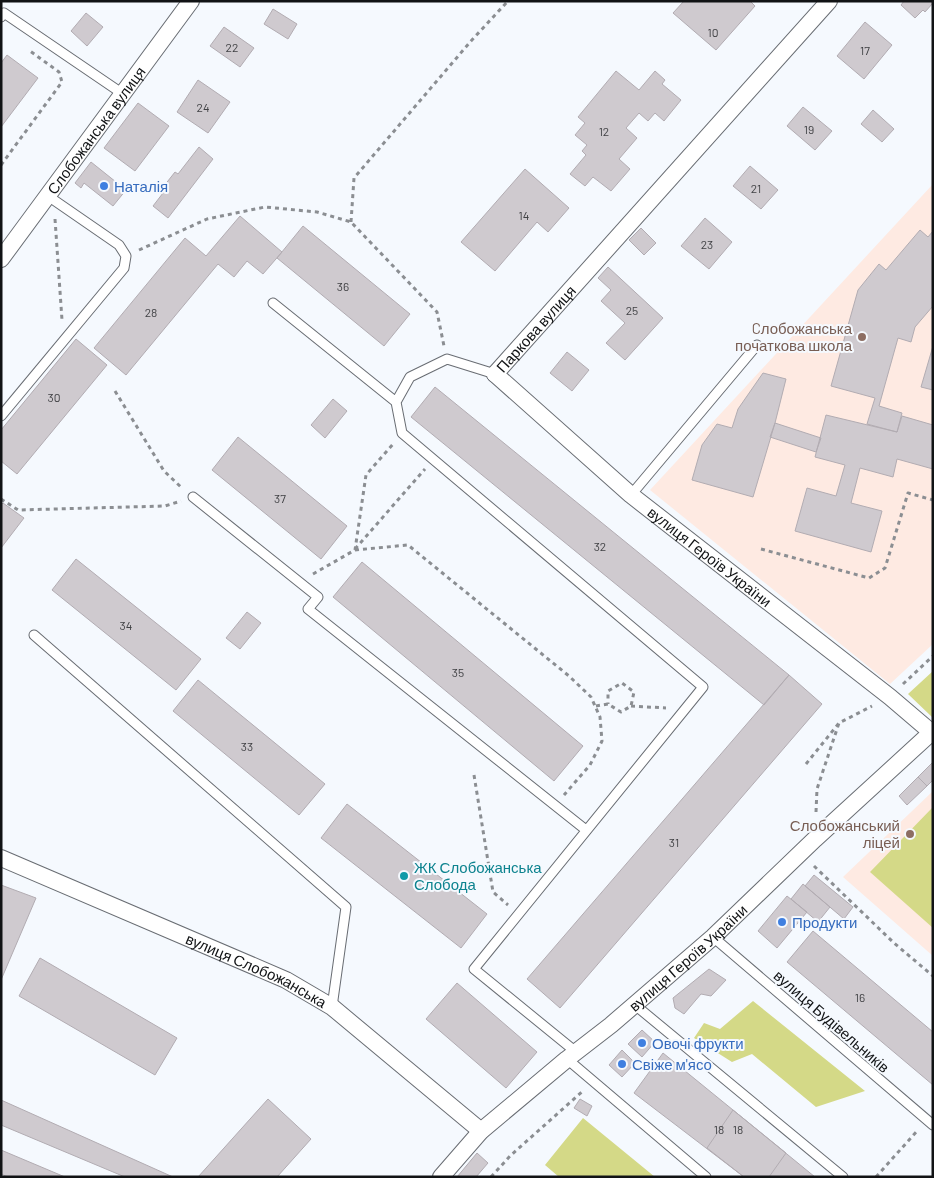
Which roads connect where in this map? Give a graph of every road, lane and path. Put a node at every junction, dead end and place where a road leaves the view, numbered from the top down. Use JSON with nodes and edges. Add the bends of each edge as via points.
{"nodes":[{"id":1,"x":191,"y":1,"type":"edge"},
{"id":2,"x":508,"y":1,"type":"edge"},
{"id":3,"x":827,"y":1,"type":"edge"},
{"id":4,"x":2,"y":13,"type":"edge"},
{"id":5,"x":23,"y":46,"type":"dead end"},
{"id":6,"x":123,"y":94,"type":"junction"},
{"id":7,"x":1,"y":165,"type":"edge"},
{"id":8,"x":51,"y":198,"type":"junction"},
{"id":9,"x":351,"y":222,"type":"junction"},
{"id":10,"x":126,"y":256,"type":"junction"},
{"id":11,"x":1,"y":259,"type":"edge"},
{"id":12,"x":273,"y":303,"type":"dead end"},
{"id":13,"x":64,"y":340,"type":"junction"},
{"id":14,"x":757,"y":345,"type":"dead end"},
{"id":15,"x":447,"y":359,"type":"junction"},
{"id":16,"x":494,"y":374,"type":"junction"},
{"id":17,"x":115,"y":391,"type":"dead end"},
{"id":18,"x":396,"y":402,"type":"junction"},
{"id":19,"x":1,"y":416,"type":"edge"},
{"id":20,"x":402,"y":433,"type":"junction"},
{"id":21,"x":434,"y":460,"type":"junction"},
{"id":22,"x":631,"y":495,"type":"junction"},
{"id":23,"x":193,"y":497,"type":"junction"},
{"id":24,"x":1,"y":499,"type":"edge"},
{"id":25,"x":933,"y":500,"type":"edge"},
{"id":26,"x":761,"y":549,"type":"dead end"},
{"id":27,"x":354,"y":550,"type":"junction"},
{"id":28,"x":299,"y":582,"type":"junction"},
{"id":29,"x":34,"y":635,"type":"dead end"},
{"id":30,"x":933,"y":656,"type":"edge"},
{"id":31,"x":890,"y":697,"type":"junction"},
{"id":32,"x":608,"y":704,"type":"junction"},
{"id":33,"x":596,"y":706,"type":"junction"},
{"id":34,"x":632,"y":706,"type":"junction"},
{"id":35,"x":684,"y":710,"type":"junction"},
{"id":36,"x":839,"y":723,"type":"junction"},
{"id":37,"x":932,"y":732,"type":"edge"},
{"id":38,"x":806,"y":764,"type":"dead end"},
{"id":39,"x":474,"y":774,"type":"dead end"},
{"id":40,"x":555,"y":806,"type":"junction"},
{"id":41,"x":586,"y":830,"type":"junction"},
{"id":42,"x":815,"y":839,"type":"junction"},
{"id":43,"x":1,"y":858,"type":"edge"},
{"id":44,"x":518,"y":913,"type":"junction"},
{"id":45,"x":713,"y":937,"type":"junction"},
{"id":46,"x":933,"y":976,"type":"edge"},
{"id":47,"x":635,"y":1005,"type":"junction"},
{"id":48,"x":332,"y":1007,"type":"junction"},
{"id":49,"x":571,"y":1055,"type":"junction"},
{"id":50,"x":593,"y":1082,"type":"junction"},
{"id":51,"x":930,"y":1123,"type":"edge"},
{"id":52,"x":481,"y":1132,"type":"junction"},
{"id":53,"x":440,"y":1177,"type":"edge"},
{"id":54,"x":492,"y":1177,"type":"edge"},
{"id":55,"x":706,"y":1177,"type":"edge"},
{"id":56,"x":843,"y":1177,"type":"edge"},
{"id":57,"x":876,"y":1177,"type":"edge"}],
"edges":[{"from":1,"to":6,"type":"street","name":"Слобожанська вулиця"},
{"from":2,"to":9,"type":"path","via":[[354,178]]},
{"from":3,"to":16,"type":"street","name":"Паркова вулиця"},
{"from":4,"to":6,"type":"lane"},
{"from":5,"to":7,"type":"path","via":[[59,72],[62,82]]},
{"from":6,"to":8,"type":"street","name":"Слобожанська вулиця"},
{"from":8,"to":10,"type":"lane","via":[[119,245]]},
{"from":8,"to":11,"type":"street","name":"Слобожанська вулиця"},
{"from":8,"to":13,"type":"path"},
{"from":9,"to":10,"type":"path","via":[[317,212],[265,207],[207,219]]},
{"from":9,"to":15,"type":"path","via":[[437,312]]},
{"from":10,"to":13,"type":"lane","via":[[124,268]]},
{"from":12,"to":18,"type":"lane"},
{"from":13,"to":19,"type":"lane"},
{"from":14,"to":22,"type":"lane"},
{"from":15,"to":16,"type":"lane"},
{"from":15,"to":18,"type":"lane","via":[[410,377]]},
{"from":16,"to":22,"type":"street","name":"вулиця Героїв України"},
{"from":17,"to":23,"type":"path","via":[[164,472]]},
{"from":18,"to":20,"type":"lane"},
{"from":20,"to":21,"type":"lane"},
{"from":20,"to":27,"type":"path","via":[[366,475]]},
{"from":21,"to":27,"type":"path"},
{"from":21,"to":35,"type":"lane","via":[[703,687]]},
{"from":22,"to":31,"type":"street","name":"вулиця Героїв України"},
{"from":23,"to":24,"type":"path","via":[[165,506],[18,510]]},
{"from":23,"to":28,"type":"lane"},
{"from":25,"to":26,"type":"path","via":[[908,493],[885,568],[869,578]]},
{"from":27,"to":28,"type":"path"},
{"from":27,"to":33,"type":"path","via":[[408,545],[568,676],[592,697]]},
{"from":28,"to":40,"type":"lane","via":[[318,597],[308,609]]},
{"from":29,"to":48,"type":"lane","via":[[346,907]]},
{"from":30,"to":31,"type":"path"},
{"from":31,"to":36,"type":"path"},
{"from":31,"to":37,"type":"street","name":"вулиця Героїв України"},
{"from":32,"to":33,"type":"path"},
{"from":32,"to":34,"type":"path","via":[[621,712]]},
{"from":32,"to":34,"type":"path","via":[[608,691],[622,683],[634,692]]},
{"from":33,"to":40,"type":"path","via":[[602,741],[590,765]]},
{"from":34,"to":35,"type":"path"},
{"from":35,"to":41,"type":"lane"},
{"from":36,"to":38,"type":"path"},
{"from":36,"to":42,"type":"path","via":[[817,790]]},
{"from":37,"to":42,"type":"street","name":"вулиця Героїв України"},
{"from":39,"to":44,"type":"path","via":[[493,892]]},
{"from":40,"to":41,"type":"lane"},
{"from":41,"to":44,"type":"lane"},
{"from":42,"to":45,"type":"street","name":"вулиця Героїв України"},
{"from":42,"to":46,"type":"path","via":[[814,865]]},
{"from":43,"to":48,"type":"street","name":"вулиця Слобожанська","via":[[286,980]]},
{"from":44,"to":49,"type":"lane","via":[[474,968]]},
{"from":45,"to":47,"type":"street","name":"вулиця Героїв України"},
{"from":45,"to":51,"type":"lane","name":"вулиця Будівельників"},
{"from":47,"to":49,"type":"street","name":"вулиця Героїв України"},
{"from":47,"to":56,"type":"lane"},
{"from":48,"to":52,"type":"street","name":"вулиця Слобожанська"},
{"from":49,"to":50,"type":"lane"},
{"from":49,"to":52,"type":"street","name":"вулиця Героїв України"},
{"from":50,"to":54,"type":"path","via":[[510,1156]]},
{"from":50,"to":55,"type":"lane"},
{"from":51,"to":57,"type":"path"},
{"from":52,"to":53,"type":"street","name":"вулиця Героїв України"}]}
